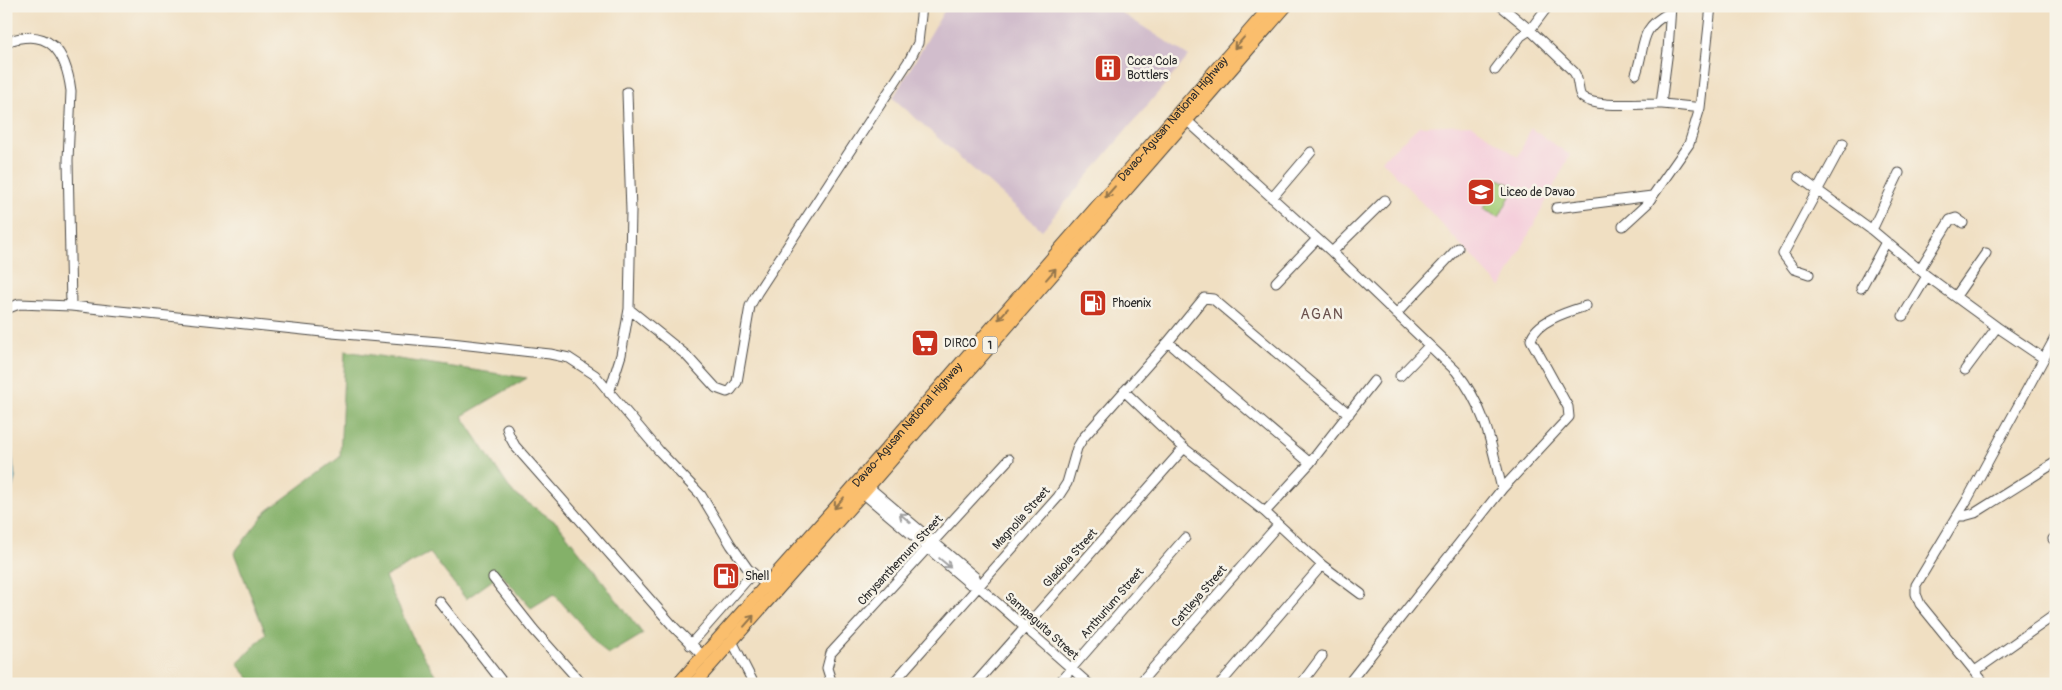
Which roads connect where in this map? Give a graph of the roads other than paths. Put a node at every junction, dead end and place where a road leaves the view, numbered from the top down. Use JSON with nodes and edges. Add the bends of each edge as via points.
{"nodes":[{"id":1,"x":922,"y":6,"type":"edge"},
{"id":2,"x":1271,"y":6,"type":"edge"},
{"id":3,"x":1286,"y":6,"type":"edge"},
{"id":4,"x":1501,"y":6,"type":"edge"},
{"id":5,"x":1548,"y":6,"type":"edge"},
{"id":6,"x":1711,"y":6,"type":"edge"},
{"id":7,"x":1670,"y":10,"type":"edge"},
{"id":8,"x":1530,"y":30,"type":"junction"},
{"id":9,"x":6,"y":42,"type":"edge"},
{"id":10,"x":1494,"y":70,"type":"dead end"},
{"id":11,"x":1636,"y":74,"type":"dead end"},
{"id":12,"x":628,"y":92,"type":"dead end"},
{"id":13,"x":1661,"y":104,"type":"junction"},
{"id":14,"x":1700,"y":108,"type":"junction"},
{"id":15,"x":1183,"y":117,"type":"junction"},
{"id":16,"x":1843,"y":143,"type":"dead end"},
{"id":17,"x":1311,"y":152,"type":"dead end"},
{"id":18,"x":1900,"y":173,"type":"dead end"},
{"id":19,"x":1799,"y":177,"type":"dead end"},
{"id":20,"x":1817,"y":190,"type":"junction"},
{"id":21,"x":1652,"y":196,"type":"junction"},
{"id":22,"x":1272,"y":198,"type":"junction"},
{"id":23,"x":1385,"y":200,"type":"dead end"},
{"id":24,"x":1556,"y":208,"type":"dead end"},
{"id":25,"x":1963,"y":223,"type":"dead end"},
{"id":26,"x":1623,"y":226,"type":"dead end"},
{"id":27,"x":1872,"y":230,"type":"junction"},
{"id":28,"x":1317,"y":239,"type":"junction"},
{"id":29,"x":1886,"y":242,"type":"junction"},
{"id":30,"x":1458,"y":248,"type":"dead end"},
{"id":31,"x":1332,"y":252,"type":"junction"},
{"id":32,"x":1986,"y":253,"type":"dead end"},
{"id":33,"x":1920,"y":269,"type":"junction"},
{"id":34,"x":1809,"y":274,"type":"dead end"},
{"id":35,"x":1927,"y":276,"type":"junction"},
{"id":36,"x":1276,"y":282,"type":"dead end"},
{"id":37,"x":1861,"y":288,"type":"dead end"},
{"id":38,"x":1956,"y":296,"type":"junction"},
{"id":39,"x":71,"y":306,"type":"junction"},
{"id":40,"x":1586,"y":306,"type":"dead end"},
{"id":41,"x":6,"y":309,"type":"edge"},
{"id":42,"x":629,"y":309,"type":"junction"},
{"id":43,"x":1396,"y":314,"type":"junction"},
{"id":44,"x":1903,"y":316,"type":"dead end"},
{"id":45,"x":1997,"y":327,"type":"junction"},
{"id":46,"x":2056,"y":336,"type":"edge"},
{"id":47,"x":1168,"y":342,"type":"junction"},
{"id":48,"x":1429,"y":346,"type":"junction"},
{"id":49,"x":2044,"y":358,"type":"junction"},
{"id":50,"x":1965,"y":370,"type":"dead end"},
{"id":51,"x":1400,"y":376,"type":"dead end"},
{"id":52,"x":1374,"y":381,"type":"dead end"},
{"id":53,"x":1124,"y":391,"type":"junction"},
{"id":54,"x":609,"y":393,"type":"junction"},
{"id":55,"x":1350,"y":414,"type":"junction"},
{"id":56,"x":507,"y":428,"type":"dead end"},
{"id":57,"x":1184,"y":448,"type":"junction"},
{"id":58,"x":1009,"y":459,"type":"dead end"},
{"id":59,"x":2056,"y":462,"type":"edge"},
{"id":60,"x":1310,"y":463,"type":"junction"},
{"id":61,"x":861,"y":486,"type":"junction"},
{"id":62,"x":1502,"y":489,"type":"junction"},
{"id":63,"x":1967,"y":500,"type":"junction"},
{"id":64,"x":1265,"y":512,"type":"junction"},
{"id":65,"x":1975,"y":513,"type":"junction"},
{"id":66,"x":1958,"y":516,"type":"junction"},
{"id":67,"x":1278,"y":525,"type":"junction"},
{"id":68,"x":1185,"y":538,"type":"dead end"},
{"id":69,"x":931,"y":546,"type":"junction"},
{"id":70,"x":1322,"y":565,"type":"junction"},
{"id":71,"x":753,"y":573,"type":"junction"},
{"id":72,"x":493,"y":578,"type":"dead end"},
{"id":73,"x":978,"y":586,"type":"junction"},
{"id":74,"x":770,"y":589,"type":"junction"},
{"id":75,"x":1361,"y":594,"type":"dead end"},
{"id":76,"x":439,"y":601,"type":"dead end"},
{"id":77,"x":2056,"y":614,"type":"edge"},
{"id":78,"x":1025,"y":627,"type":"junction"},
{"id":79,"x":732,"y":641,"type":"junction"},
{"id":80,"x":690,"y":645,"type":"junction"},
{"id":81,"x":703,"y":656,"type":"junction"},
{"id":82,"x":1322,"y":656,"type":"dead end"},
{"id":83,"x":1071,"y":669,"type":"junction"},
{"id":84,"x":1975,"y":671,"type":"junction"},
{"id":85,"x":504,"y":684,"type":"edge"},
{"id":86,"x":582,"y":684,"type":"edge"},
{"id":87,"x":678,"y":684,"type":"edge"},
{"id":88,"x":694,"y":684,"type":"edge"},
{"id":89,"x":754,"y":684,"type":"edge"},
{"id":90,"x":832,"y":684,"type":"edge"},
{"id":91,"x":892,"y":684,"type":"edge"},
{"id":92,"x":975,"y":684,"type":"edge"},
{"id":93,"x":1058,"y":684,"type":"edge"},
{"id":94,"x":1089,"y":684,"type":"edge"},
{"id":95,"x":1139,"y":684,"type":"edge"},
{"id":96,"x":1220,"y":684,"type":"edge"},
{"id":97,"x":1301,"y":684,"type":"edge"},
{"id":98,"x":1348,"y":684,"type":"edge"},
{"id":99,"x":1985,"y":684,"type":"edge"}],
"edges":[{"from":1,"to":42,"type":"street","via":[[918,43],[910,59],[750,306],[737,382],[731,390],[716,388],[686,355]]},
{"from":2,"to":15,"type":"highway","name":"Davao-Agusan National Highway","number":"1","one_way":true},
{"from":3,"to":15,"type":"highway","name":"Davao-Agusan National Highway","number":"1"},
{"from":4,"to":8,"type":"street"},
{"from":5,"to":8,"type":"street"},
{"from":6,"to":14,"type":"street"},
{"from":7,"to":11,"type":"street","via":[[1646,33]]},
{"from":7,"to":13,"type":"street"},
{"from":8,"to":10,"type":"street","via":[[1521,36]]},
{"from":8,"to":13,"type":"street","via":[[1574,72],[1582,97],[1600,103]]},
{"from":9,"to":39,"type":"street","via":[[35,36],[51,43],[58,50],[70,80]]},
{"from":12,"to":42,"type":"street"},
{"from":13,"to":14,"type":"street"},
{"from":14,"to":21,"type":"street","via":[[1689,144]]},
{"from":15,"to":22,"type":"street"},
{"from":15,"to":61,"type":"highway","name":"Davao-Agusan National Highway","number":"1"},
{"from":16,"to":20,"type":"street"},
{"from":17,"to":22,"type":"street"},
{"from":18,"to":27,"type":"street"},
{"from":19,"to":20,"type":"street"},
{"from":20,"to":27,"type":"street"},
{"from":20,"to":34,"type":"street","via":[[1783,254],[1794,269]]},
{"from":21,"to":24,"type":"street"},
{"from":21,"to":26,"type":"street"},
{"from":22,"to":28,"type":"street"},
{"from":23,"to":31,"type":"street"},
{"from":25,"to":33,"type":"street","via":[[1956,218],[1950,220]]},
{"from":27,"to":29,"type":"street"},
{"from":28,"to":31,"type":"street"},
{"from":28,"to":36,"type":"street"},
{"from":29,"to":33,"type":"street"},
{"from":29,"to":37,"type":"street"},
{"from":30,"to":43,"type":"street"},
{"from":31,"to":43,"type":"street"},
{"from":32,"to":38,"type":"street"},
{"from":33,"to":35,"type":"street"},
{"from":35,"to":38,"type":"street"},
{"from":35,"to":44,"type":"street"},
{"from":38,"to":45,"type":"street"},
{"from":39,"to":41,"type":"street","via":[[19,304]]},
{"from":39,"to":54,"type":"street","via":[[550,354],[569,358],[582,366],[595,375]]},
{"from":40,"to":62,"type":"street","via":[[1568,311],[1532,335],[1532,344],[1570,412]]},
{"from":42,"to":54,"type":"street","via":[[621,355]]},
{"from":43,"to":48,"type":"street"},
{"from":45,"to":49,"type":"street"},
{"from":45,"to":50,"type":"street"},
{"from":46,"to":49,"type":"street"},
{"from":47,"to":53,"type":"street","name":"Magnolia Street"},
{"from":47,"to":55,"type":"street","name":"Magnolia Street","via":[[1204,298],[1213,299]]},
{"from":47,"to":60,"type":"street"},
{"from":48,"to":51,"type":"street"},
{"from":48,"to":62,"type":"street","via":[[1456,371],[1472,393],[1485,423]]},
{"from":49,"to":63,"type":"street"},
{"from":52,"to":55,"type":"street"},
{"from":53,"to":57,"type":"street"},
{"from":53,"to":73,"type":"street","name":"Magnolia Street","via":[[1083,438],[1067,483],[1058,497]]},
{"from":54,"to":71,"type":"street","via":[[701,495],[731,545]]},
{"from":55,"to":60,"type":"street"},
{"from":56,"to":80,"type":"street","via":[[515,446]]},
{"from":57,"to":64,"type":"street"},
{"from":57,"to":78,"type":"street","name":"Gladiola Street"},
{"from":58,"to":69,"type":"street","name":"Chrysanthemum Street"},
{"from":59,"to":65,"type":"street"},
{"from":60,"to":64,"type":"street"},
{"from":61,"to":69,"type":"street","name":"Sampaguita Street"},
{"from":61,"to":74,"type":"highway","name":"Davao-Agusan National Highway","number":"1"},
{"from":62,"to":98,"type":"street"},
{"from":63,"to":65,"type":"street"},
{"from":63,"to":66,"type":"street"},
{"from":64,"to":67,"type":"street"},
{"from":65,"to":66,"type":"street"},
{"from":66,"to":84,"type":"street","via":[[1916,585],[1916,594],[1920,604]]},
{"from":67,"to":70,"type":"street"},
{"from":67,"to":95,"type":"street","name":"Cattleya Street"},
{"from":68,"to":83,"type":"street","name":"Anthurium Street"},
{"from":69,"to":73,"type":"street","name":"Sampaguita Street","via":[[970,584]]},
{"from":69,"to":90,"type":"street","name":"Chrysanthemum Street","via":[[831,653],[827,668]]},
{"from":70,"to":75,"type":"street"},
{"from":70,"to":96,"type":"street"},
{"from":71,"to":74,"type":"street"},
{"from":71,"to":80,"type":"street"},
{"from":72,"to":86,"type":"street"},
{"from":73,"to":78,"type":"street","name":"Sampaguita Street"},
{"from":73,"to":91,"type":"street","name":"Magnolia Street"},
{"from":79,"to":74,"type":"highway","name":"Davao-Agusan National Highway","number":"1","one_way":true},
{"from":74,"to":81,"type":"highway","name":"Davao-Agusan National Highway","number":"1"},
{"from":76,"to":85,"type":"street"},
{"from":77,"to":84,"type":"street"},
{"from":78,"to":83,"type":"street","name":"Sampaguita Street"},
{"from":78,"to":92,"type":"street","name":"Gladiola Street"},
{"from":79,"to":88,"type":"highway","name":"Davao-Agusan National Highway","number":"1"},
{"from":79,"to":89,"type":"street"},
{"from":80,"to":81,"type":"street"},
{"from":81,"to":87,"type":"highway","name":"Davao-Agusan National Highway","number":"1"},
{"from":82,"to":97,"type":"street"},
{"from":83,"to":93,"type":"street","name":"Anthurium Street"},
{"from":83,"to":94,"type":"street","name":"Sampaguita Street"},
{"from":84,"to":99,"type":"street"}]}
